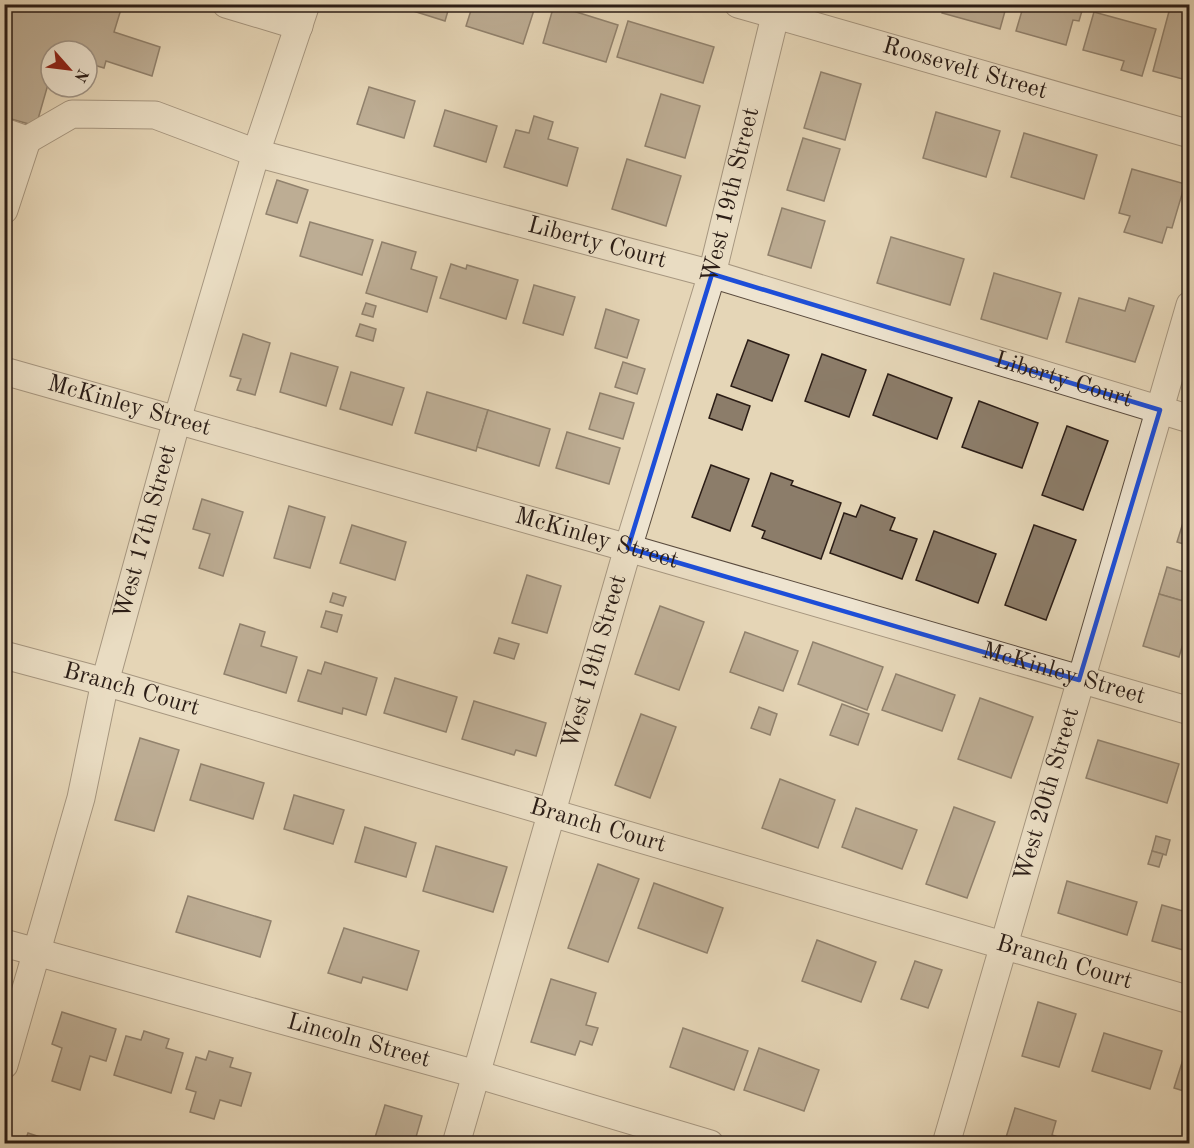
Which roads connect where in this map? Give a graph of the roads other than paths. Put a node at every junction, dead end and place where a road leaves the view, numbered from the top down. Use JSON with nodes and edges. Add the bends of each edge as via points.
{"nodes":[{"id":1,"x":226,"y":4,"type":"edge"},
{"id":2,"x":738,"y":4,"type":"edge"},
{"id":3,"x":776,"y":10,"type":"edge"},
{"id":4,"x":302,"y":15,"type":"edge"},
{"id":5,"x":1190,"y":134,"type":"edge"},
{"id":6,"x":16,"y":136,"type":"edge"},
{"id":7,"x":256,"y":153,"type":"junction"},
{"id":8,"x":4,"y":210,"type":"edge"},
{"id":9,"x":712,"y":274,"type":"junction"},
{"id":10,"x":1190,"y":305,"type":"edge"},
{"id":11,"x":4,"y":371,"type":"edge"},
{"id":12,"x":1160,"y":410,"type":"junction"},
{"id":13,"x":1190,"y":419,"type":"edge"},
{"id":14,"x":177,"y":420,"type":"junction"},
{"id":15,"x":628,"y":548,"type":"junction"},
{"id":16,"x":4,"y":655,"type":"edge"},
{"id":17,"x":1079,"y":680,"type":"junction"},
{"id":18,"x":105,"y":682,"type":"junction"},
{"id":19,"x":1190,"y":711,"type":"edge"},
{"id":20,"x":550,"y":814,"type":"junction"},
{"id":21,"x":4,"y":943,"type":"edge"},
{"id":22,"x":1003,"y":947,"type":"junction"},
{"id":23,"x":37,"y":953,"type":"junction"},
{"id":24,"x":1190,"y":1000,"type":"edge"},
{"id":25,"x":4,"y":1065,"type":"edge"},
{"id":26,"x":476,"y":1074,"type":"junction"},
{"id":27,"x":456,"y":1143,"type":"edge"},
{"id":28,"x":710,"y":1143,"type":"edge"},
{"id":29,"x":946,"y":1143,"type":"edge"}],
"edges":[{"from":1,"to":4,"type":"street"},
{"from":2,"to":3,"type":"street","name":"Roosevelt Street"},
{"from":3,"to":5,"type":"street","name":"Roosevelt Street"},
{"from":3,"to":9,"type":"street","name":"West 19th Street"},
{"from":4,"to":7,"type":"street","name":"West 17th Street"},
{"from":6,"to":7,"type":"street","name":"Liberty Court","via":[[72,114],[155,115]]},
{"from":6,"to":8,"type":"street"},
{"from":7,"to":9,"type":"street","name":"Liberty Court"},
{"from":7,"to":14,"type":"street","name":"West 17th Street"},
{"from":9,"to":12,"type":"street","name":"Liberty Court"},
{"from":9,"to":15,"type":"street","name":"West 19th Street"},
{"from":10,"to":12,"type":"street","name":"West 20th Street"},
{"from":11,"to":14,"type":"street","name":"McKinley Street"},
{"from":12,"to":13,"type":"street","name":"Liberty Court"},
{"from":12,"to":17,"type":"street","name":"West 20th Street"},
{"from":14,"to":15,"type":"street","name":"McKinley Street"},
{"from":14,"to":18,"type":"street","name":"West 17th Street"},
{"from":15,"to":17,"type":"street","name":"McKinley Street"},
{"from":15,"to":20,"type":"street","name":"West 19th Street"},
{"from":16,"to":18,"type":"street","name":"Branch Court"},
{"from":17,"to":19,"type":"street","name":"McKinley Street"},
{"from":17,"to":22,"type":"street","name":"West 20th Street"},
{"from":18,"to":20,"type":"street","name":"Branch Court"},
{"from":18,"to":23,"type":"street","name":"West 17th Street","via":[[81,798]]},
{"from":20,"to":22,"type":"street","name":"Branch Court"},
{"from":20,"to":26,"type":"street","name":"West 19th Street"},
{"from":21,"to":23,"type":"street","name":"Lincoln Street"},
{"from":22,"to":24,"type":"street","name":"Branch Court"},
{"from":22,"to":29,"type":"street","name":"West 20th Street"},
{"from":23,"to":25,"type":"street","name":"West 17th Street"},
{"from":23,"to":26,"type":"street","name":"Lincoln Street"},
{"from":26,"to":27,"type":"street","name":"West 19th Street"},
{"from":26,"to":28,"type":"street","name":"Lincoln Street"}]}
